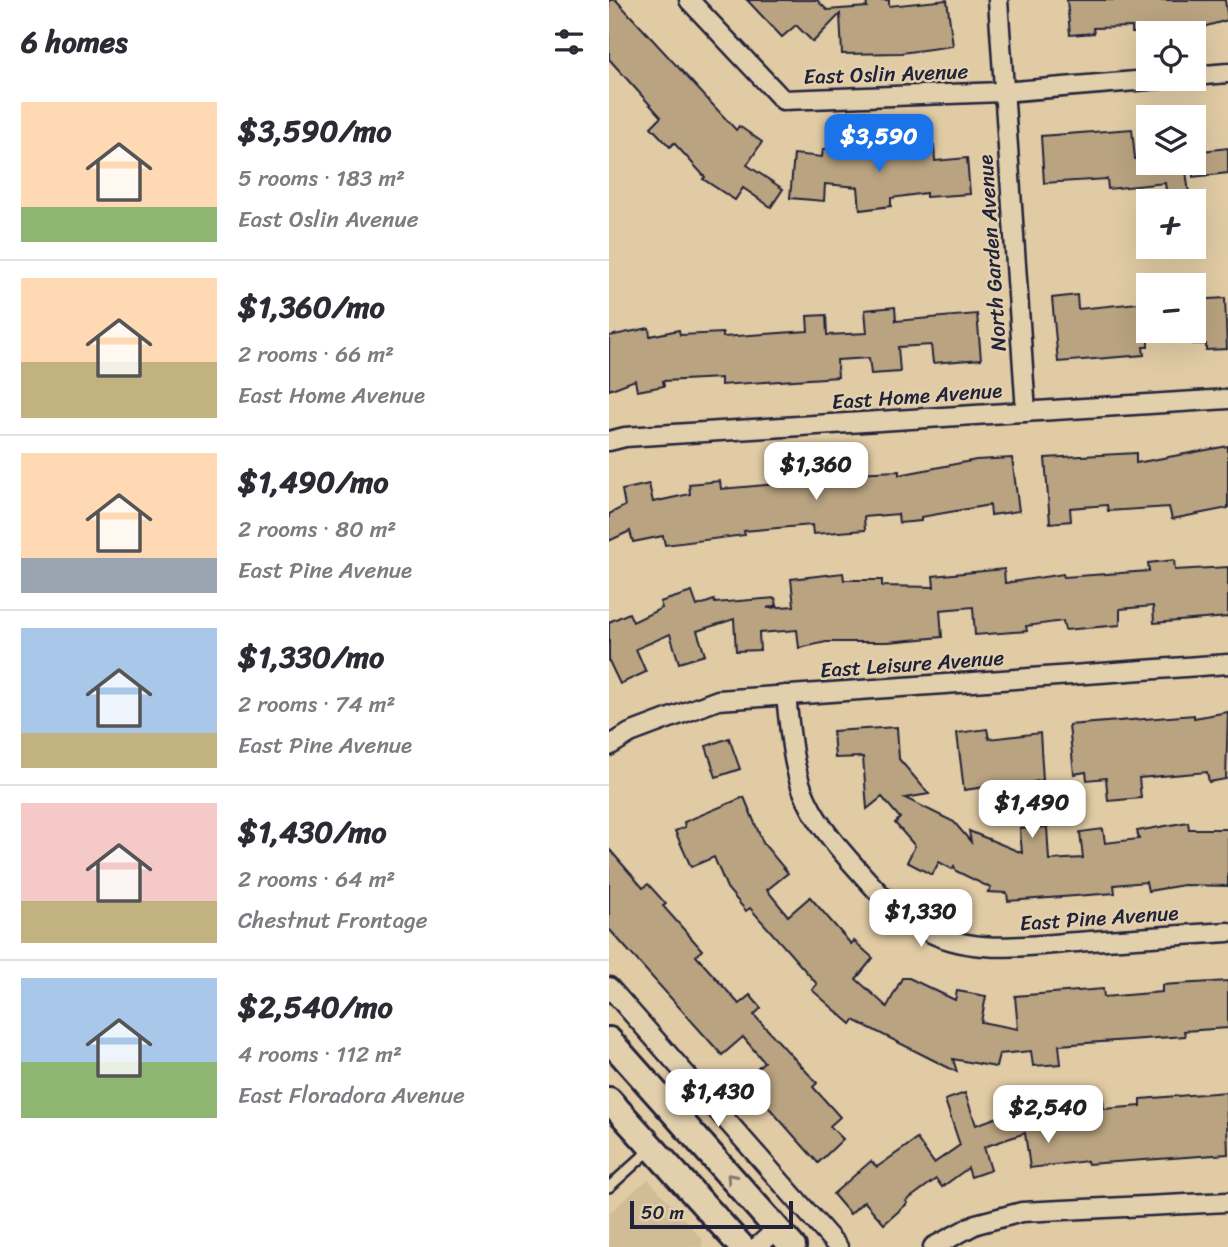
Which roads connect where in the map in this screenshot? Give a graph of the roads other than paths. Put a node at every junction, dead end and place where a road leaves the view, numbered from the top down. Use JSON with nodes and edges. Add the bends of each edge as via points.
{"nodes":[{"id":1,"x":688,"y":0,"type":"edge"},
{"id":2,"x":998,"y":0,"type":"edge"},
{"id":3,"x":1228,"y":73,"type":"edge"},
{"id":4,"x":1206,"y":75,"type":"edge"},
{"id":5,"x":1136,"y":81,"type":"edge"},
{"id":6,"x":1003,"y":92,"type":"junction"},
{"id":7,"x":1228,"y":399,"type":"edge"},
{"id":8,"x":1026,"y":412,"type":"junction"},
{"id":9,"x":609,"y":441,"type":"edge"},
{"id":10,"x":1228,"y":664,"type":"edge"},
{"id":11,"x":786,"y":695,"type":"junction"},
{"id":12,"x":609,"y":746,"type":"edge"},
{"id":13,"x":1228,"y":932,"type":"edge"},
{"id":14,"x":609,"y":987,"type":"edge"},
{"id":15,"x":609,"y":1040,"type":"edge"},
{"id":16,"x":609,"y":1100,"type":"edge"},
{"id":17,"x":653,"y":1148,"type":"junction"},
{"id":18,"x":609,"y":1186,"type":"edge"},
{"id":19,"x":1228,"y":1202,"type":"edge"},
{"id":20,"x":785,"y":1238,"type":"edge"},
{"id":21,"x":742,"y":1247,"type":"edge"},
{"id":22,"x":757,"y":1247,"type":"edge"},
{"id":23,"x":838,"y":1247,"type":"edge"},
{"id":24,"x":933,"y":1247,"type":"edge"}],
"edges":[{"from":1,"to":6,"type":"street","name":"East Oslin Avenue","via":[[783,100]]},
{"from":2,"to":6,"type":"street"},
{"from":3,"to":4,"type":"street"},
{"from":5,"to":6,"type":"street","name":"East Oslin Avenue"},
{"from":6,"to":8,"type":"street","name":"North Garden Avenue"},
{"from":7,"to":8,"type":"street","name":"East Home Avenue"},
{"from":8,"to":9,"type":"street","name":"East Home Avenue"},
{"from":10,"to":11,"type":"street","name":"East Leisure Avenue"},
{"from":11,"to":12,"type":"street","name":"East Leisure Avenue","via":[[718,700],[630,733]]},
{"from":11,"to":13,"type":"street","name":"East Pine Avenue","via":[[793,767],[805,803],[828,837],[895,911],[933,934],[975,945],[1013,946]]},
{"from":14,"to":23,"type":"street"},
{"from":20,"to":15,"type":"main road","one_way":true},
{"from":16,"to":17,"type":"main road"},
{"from":17,"to":18,"type":"lane"},
{"from":17,"to":21,"type":"main road"},
{"from":19,"to":24,"type":"street","via":[[1022,1212],[976,1224]]},
{"from":20,"to":22,"type":"street"}]}
